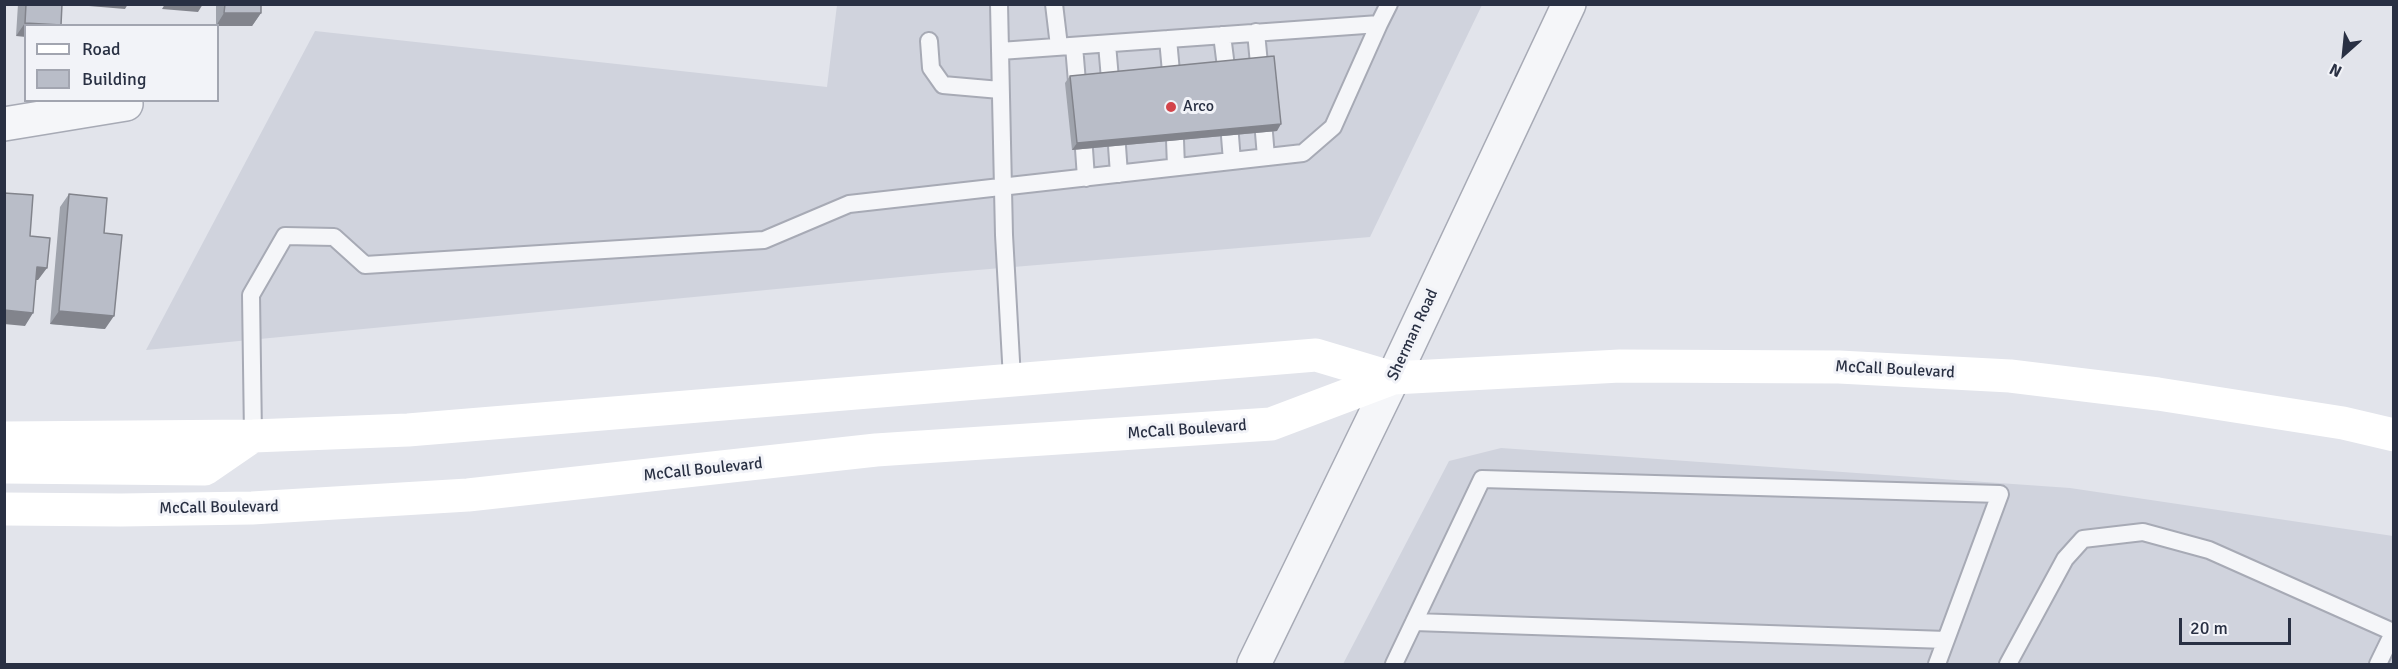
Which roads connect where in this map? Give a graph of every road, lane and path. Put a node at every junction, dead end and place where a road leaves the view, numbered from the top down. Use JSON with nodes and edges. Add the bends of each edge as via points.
{"nodes":[{"id":1,"x":999,"y":4,"type":"edge"},
{"id":2,"x":1054,"y":4,"type":"edge"},
{"id":3,"x":1389,"y":4,"type":"edge"},
{"id":4,"x":1569,"y":4,"type":"edge"},
{"id":5,"x":1379,"y":24,"type":"junction"},
{"id":6,"x":1256,"y":32,"type":"junction"},
{"id":7,"x":1222,"y":35,"type":"junction"},
{"id":8,"x":1168,"y":39,"type":"junction"},
{"id":9,"x":929,"y":41,"type":"dead end"},
{"id":10,"x":1107,"y":44,"type":"junction"},
{"id":11,"x":1066,"y":46,"type":"junction"},
{"id":12,"x":1000,"y":51,"type":"junction"},
{"id":13,"x":1259,"y":64,"type":"edge"},
{"id":14,"x":1226,"y":67,"type":"edge"},
{"id":15,"x":1171,"y":72,"type":"edge"},
{"id":16,"x":1110,"y":78,"type":"edge"},
{"id":17,"x":1077,"y":82,"type":"edge"},
{"id":18,"x":1000,"y":90,"type":"junction"},
{"id":19,"x":126,"y":104,"type":"dead end"},
{"id":20,"x":4,"y":124,"type":"edge"},
{"id":21,"x":1264,"y":132,"type":"edge"},
{"id":22,"x":1230,"y":136,"type":"edge"},
{"id":23,"x":1175,"y":141,"type":"edge"},
{"id":24,"x":1116,"y":146,"type":"edge"},
{"id":25,"x":1084,"y":149,"type":"edge"},
{"id":26,"x":1266,"y":157,"type":"junction"},
{"id":27,"x":1232,"y":161,"type":"junction"},
{"id":28,"x":1176,"y":167,"type":"junction"},
{"id":29,"x":1119,"y":174,"type":"junction"},
{"id":30,"x":1086,"y":178,"type":"junction"},
{"id":31,"x":1002,"y":187,"type":"junction"},
{"id":32,"x":1393,"y":378,"type":"junction"},
{"id":33,"x":1012,"y":379,"type":"junction"},
{"id":34,"x":2394,"y":435,"type":"edge"},
{"id":35,"x":253,"y":436,"type":"junction"},
{"id":36,"x":4,"y":438,"type":"edge"},
{"id":37,"x":4,"y":467,"type":"edge"},
{"id":38,"x":4,"y":508,"type":"edge"},
{"id":39,"x":1414,"y":622,"type":"junction"},
{"id":40,"x":2393,"y":632,"type":"edge"},
{"id":41,"x":1946,"y":640,"type":"junction"},
{"id":42,"x":1254,"y":664,"type":"edge"},
{"id":43,"x":1394,"y":664,"type":"edge"},
{"id":44,"x":1937,"y":664,"type":"edge"},
{"id":45,"x":2008,"y":664,"type":"edge"},
{"id":46,"x":2378,"y":664,"type":"edge"}],
"edges":[{"from":1,"to":12,"type":"lane"},
{"from":2,"to":11,"type":"lane"},
{"from":3,"to":5,"type":"lane"},
{"from":4,"to":32,"type":"street","name":"Sherman Road"},
{"from":5,"to":6,"type":"lane"},
{"from":5,"to":26,"type":"lane","via":[[1333,127],[1303,153]]},
{"from":6,"to":7,"type":"lane"},
{"from":6,"to":13,"type":"lane"},
{"from":7,"to":8,"type":"lane"},
{"from":7,"to":14,"type":"lane"},
{"from":8,"to":10,"type":"lane"},
{"from":8,"to":15,"type":"lane"},
{"from":9,"to":18,"type":"lane","via":[[931,68],[943,85]]},
{"from":10,"to":11,"type":"lane"},
{"from":10,"to":16,"type":"lane"},
{"from":11,"to":12,"type":"lane"},
{"from":11,"to":17,"type":"lane"},
{"from":12,"to":18,"type":"lane"},
{"from":18,"to":31,"type":"lane"},
{"from":19,"to":20,"type":"street"},
{"from":21,"to":26,"type":"lane"},
{"from":22,"to":27,"type":"lane"},
{"from":23,"to":28,"type":"lane"},
{"from":24,"to":29,"type":"lane"},
{"from":25,"to":30,"type":"lane"},
{"from":26,"to":27,"type":"lane"},
{"from":27,"to":28,"type":"lane"},
{"from":28,"to":29,"type":"lane"},
{"from":29,"to":30,"type":"lane"},
{"from":30,"to":31,"type":"lane"},
{"from":31,"to":33,"type":"lane"},
{"from":31,"to":35,"type":"lane","via":[[849,204],[764,240],[365,265],[334,237],[285,236],[251,295]]},
{"from":32,"to":33,"type":"main road","name":"McCall Boulevard","via":[[1316,355]]},
{"from":32,"to":34,"type":"main road","name":"McCall Boulevard","via":[[1620,366],[1839,367],[1987,375],[2158,394],[2343,423]]},
{"from":32,"to":38,"type":"main road","name":"McCall Boulevard","via":[[1271,424],[876,450],[370,503],[228,509]]},
{"from":32,"to":42,"type":"street","name":"Sherman Road"},
{"from":33,"to":35,"type":"main road","name":"McCall Boulevard","via":[[408,430]]},
{"from":35,"to":36,"type":"main road","name":"McCall Boulevard"},
{"from":35,"to":37,"type":"main road","via":[[205,469]]},
{"from":39,"to":41,"type":"lane"},
{"from":39,"to":41,"type":"lane","via":[[1482,478],[2000,494]]},
{"from":39,"to":43,"type":"lane"},
{"from":40,"to":45,"type":"lane","via":[[2209,550],[2142,531],[2083,538],[2066,559]]},
{"from":40,"to":46,"type":"lane"},
{"from":41,"to":44,"type":"lane"}]}
